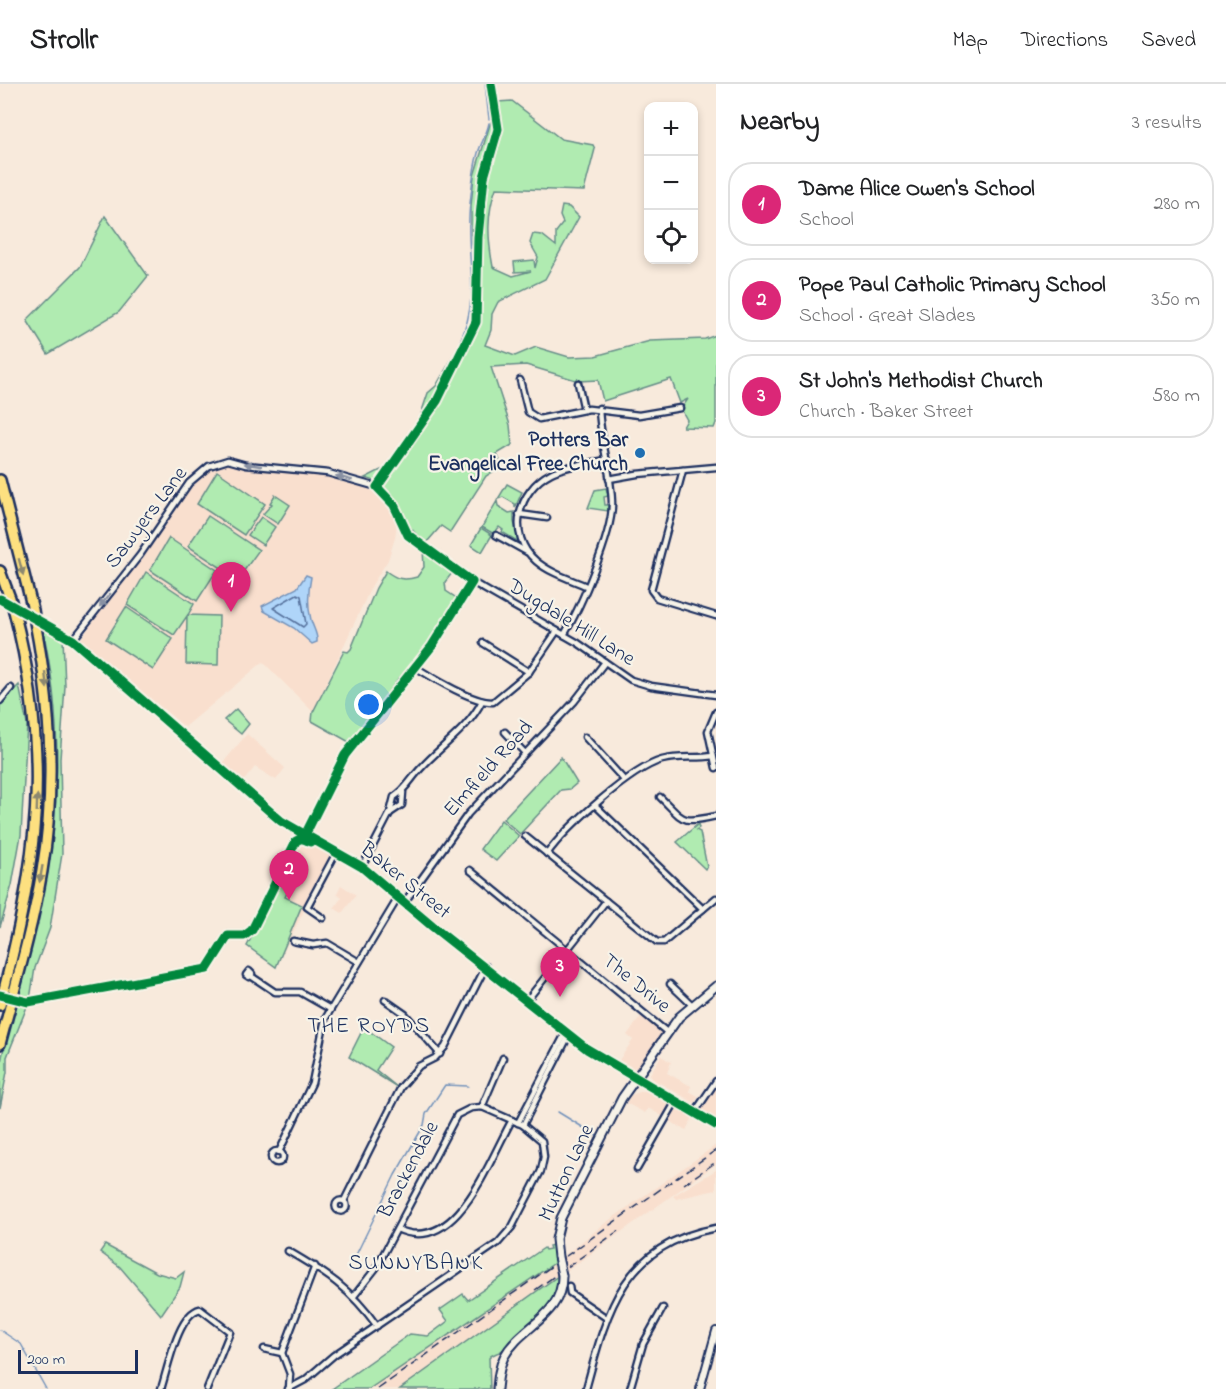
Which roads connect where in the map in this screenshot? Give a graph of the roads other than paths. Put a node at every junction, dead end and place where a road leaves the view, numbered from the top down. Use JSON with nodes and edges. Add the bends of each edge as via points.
{"nodes":[{"id":1,"x":520,"y":380,"type":"dead end"},
{"id":2,"x":578,"y":383,"type":"dead end"},
{"id":3,"x":599,"y":408,"type":"junction"},
{"id":4,"x":680,"y":408,"type":"dead end"},
{"id":5,"x":584,"y":410,"type":"junction"},
{"id":6,"x":605,"y":460,"type":"junction"},
{"id":7,"x":716,"y":467,"type":"edge"},
{"id":8,"x":683,"y":470,"type":"junction"},
{"id":9,"x":609,"y":479,"type":"junction"},
{"id":10,"x":0,"y":480,"type":"edge"},
{"id":11,"x":377,"y":487,"type":"joint"},
{"id":12,"x":519,"y":514,"type":"junction"},
{"id":13,"x":547,"y":518,"type":"dead end"},
{"id":14,"x":496,"y":535,"type":"dead end"},
{"id":15,"x":529,"y":553,"type":"junction"},
{"id":16,"x":0,"y":571,"type":"edge"},
{"id":17,"x":472,"y":582,"type":"junction"},
{"id":18,"x":586,"y":586,"type":"junction"},
{"id":19,"x":5,"y":600,"type":"edge"},
{"id":20,"x":716,"y":616,"type":"edge"},
{"id":21,"x":38,"y":622,"type":"junction"},
{"id":22,"x":557,"y":631,"type":"junction"},
{"id":23,"x":564,"y":635,"type":"junction"},
{"id":24,"x":73,"y":640,"type":"junction"},
{"id":25,"x":483,"y":643,"type":"dead end"},
{"id":26,"x":605,"y":662,"type":"junction"},
{"id":27,"x":416,"y":666,"type":"junction"},
{"id":28,"x":529,"y":672,"type":"junction"},
{"id":29,"x":11,"y":688,"type":"dead end"},
{"id":30,"x":716,"y":695,"type":"edge"},
{"id":31,"x":0,"y":701,"type":"edge"},
{"id":32,"x":482,"y":701,"type":"junction"},
{"id":33,"x":716,"y":712,"type":"edge"},
{"id":34,"x":506,"y":732,"type":"dead end"},
{"id":35,"x":585,"y":737,"type":"dead end"},
{"id":36,"x":524,"y":752,"type":"junction"},
{"id":37,"x":714,"y":758,"type":"edge"},
{"id":38,"x":716,"y":768,"type":"edge"},
{"id":39,"x":624,"y":780,"type":"junction"},
{"id":40,"x":403,"y":792,"type":"junction"},
{"id":41,"x":660,"y":797,"type":"dead end"},
{"id":42,"x":596,"y":806,"type":"junction"},
{"id":43,"x":390,"y":813,"type":"junction"},
{"id":44,"x":716,"y":816,"type":"edge"},
{"id":45,"x":305,"y":835,"type":"junction"},
{"id":46,"x":525,"y":837,"type":"dead end"},
{"id":47,"x":337,"y":851,"type":"junction"},
{"id":48,"x":547,"y":854,"type":"junction"},
{"id":49,"x":362,"y":867,"type":"junction"},
{"id":50,"x":470,"y":870,"type":"dead end"},
{"id":51,"x":398,"y":898,"type":"junction"},
{"id":52,"x":716,"y":898,"type":"edge"},
{"id":53,"x":606,"y":901,"type":"junction"},
{"id":54,"x":404,"y":903,"type":"junction"},
{"id":55,"x":703,"y":909,"type":"junction"},
{"id":56,"x":323,"y":918,"type":"dead end"},
{"id":57,"x":293,"y":942,"type":"dead end"},
{"id":58,"x":567,"y":950,"type":"junction"},
{"id":59,"x":359,"y":962,"type":"junction"},
{"id":60,"x":486,"y":966,"type":"junction"},
{"id":61,"x":251,"y":976,"type":"dead end"},
{"id":62,"x":670,"y":984,"type":"dead end"},
{"id":63,"x":716,"y":986,"type":"edge"},
{"id":64,"x":528,"y":999,"type":"junction"},
{"id":65,"x":385,"y":1000,"type":"dead end"},
{"id":66,"x":0,"y":1005,"type":"edge"},
{"id":67,"x":692,"y":1005,"type":"junction"},
{"id":68,"x":330,"y":1009,"type":"junction"},
{"id":69,"x":567,"y":1033,"type":"junction"},
{"id":70,"x":668,"y":1033,"type":"junction"},
{"id":71,"x":0,"y":1044,"type":"edge"},
{"id":72,"x":440,"y":1054,"type":"junction"},
{"id":73,"x":503,"y":1058,"type":"dead end"},
{"id":74,"x":637,"y":1078,"type":"junction"},
{"id":75,"x":716,"y":1081,"type":"edge"},
{"id":76,"x":676,"y":1101,"type":"junction"},
{"id":77,"x":482,"y":1107,"type":"junction"},
{"id":78,"x":695,"y":1112,"type":"junction"},
{"id":79,"x":512,"y":1120,"type":"junction"},
{"id":80,"x":521,"y":1124,"type":"junction"},
{"id":81,"x":716,"y":1125,"type":"edge"},
{"id":82,"x":279,"y":1152,"type":"dead end"},
{"id":83,"x":638,"y":1169,"type":"dead end"},
{"id":84,"x":344,"y":1201,"type":"dead end"},
{"id":85,"x":716,"y":1228,"type":"edge"},
{"id":86,"x":397,"y":1229,"type":"junction"},
{"id":87,"x":288,"y":1251,"type":"dead end"},
{"id":88,"x":315,"y":1266,"type":"junction"},
{"id":89,"x":569,"y":1286,"type":"dead end"},
{"id":90,"x":570,"y":1293,"type":"junction"},
{"id":91,"x":354,"y":1296,"type":"junction"},
{"id":92,"x":564,"y":1299,"type":"dead end"},
{"id":93,"x":663,"y":1308,"type":"dead end"},
{"id":94,"x":606,"y":1317,"type":"junction"},
{"id":95,"x":377,"y":1326,"type":"junction"},
{"id":96,"x":716,"y":1331,"type":"edge"},
{"id":97,"x":264,"y":1349,"type":"dead end"},
{"id":98,"x":282,"y":1353,"type":"junction"},
{"id":99,"x":290,"y":1374,"type":"junction"},
{"id":100,"x":304,"y":1380,"type":"junction"},
{"id":101,"x":161,"y":1389,"type":"edge"},
{"id":102,"x":207,"y":1389,"type":"edge"},
{"id":103,"x":288,"y":1389,"type":"edge"},
{"id":104,"x":497,"y":1389,"type":"edge"},
{"id":105,"x":586,"y":1389,"type":"edge"},
{"id":106,"x":630,"y":1389,"type":"edge"},
{"id":107,"x":700,"y":1389,"type":"edge"}],
"edges":[{"from":1,"to":5,"type":"street","via":[[528,412],[534,418]]},
{"from":2,"to":5,"type":"street"},
{"from":3,"to":4,"type":"street","via":[[639,415]]},
{"from":3,"to":5,"type":"street"},
{"from":3,"to":6,"type":"street"},
{"from":6,"to":9,"type":"street"},
{"from":6,"to":12,"type":"street","via":[[543,477],[526,494]]},
{"from":7,"to":8,"type":"street"},
{"from":8,"to":9,"type":"street"},
{"from":8,"to":20,"type":"street","via":[[651,590],[657,598]]},
{"from":9,"to":18,"type":"street","via":[[613,503],[610,527]]},
{"from":10,"to":21,"type":"highway","one_way":true,"bridge":true},
{"from":11,"to":17,"type":"street","name":"Dugdale Hill Lane","via":[[394,505],[408,535]]},
{"from":11,"to":24,"type":"street","name":"Sawyers Lane","one_way":true,"via":[[328,473],[228,460],[215,462],[185,488],[141,555]]},
{"from":12,"to":13,"type":"street"},
{"from":12,"to":15,"type":"street","via":[[520,535]]},
{"from":14,"to":15,"type":"street"},
{"from":15,"to":18,"type":"street","via":[[548,569]]},
{"from":16,"to":19,"type":"highway"},
{"from":17,"to":22,"type":"street","name":"Dugdale Hill Lane"},
{"from":17,"to":27,"type":"street"},
{"from":18,"to":23,"type":"street"},
{"from":66,"to":19,"type":"highway","one_way":true,"bridge":true,"via":[[28,886],[37,797],[29,672],[14,611]]},
{"from":21,"to":24,"type":"street","name":"Baker Street"},
{"from":21,"to":71,"type":"highway","one_way":true,"via":[[50,728],[49,819],[38,893]]},
{"from":22,"to":23,"type":"street","name":"Dugdale Hill Lane"},
{"from":22,"to":28,"type":"street"},
{"from":23,"to":26,"type":"street","name":"Dugdale Hill Lane"},
{"from":24,"to":45,"type":"street","name":"Baker Street","via":[[269,812]]},
{"from":25,"to":28,"type":"street"},
{"from":26,"to":30,"type":"street","name":"Dugdale Hill Lane","via":[[632,681]]},
{"from":26,"to":36,"type":"street","name":"Elmfield Road","via":[[574,702]]},
{"from":27,"to":32,"type":"street","via":[[430,677]]},
{"from":27,"to":45,"type":"street","via":[[345,755]]},
{"from":28,"to":32,"type":"street","via":[[494,702]]},
{"from":29,"to":31,"type":"street"},
{"from":32,"to":40,"type":"street","via":[[474,716],[422,766]]},
{"from":33,"to":37,"type":"street","via":[[708,731]]},
{"from":34,"to":36,"type":"street"},
{"from":35,"to":39,"type":"street"},
{"from":36,"to":54,"type":"street","name":"Elmfield Road","via":[[468,814]]},
{"from":37,"to":38,"type":"street"},
{"from":37,"to":39,"type":"street","via":[[665,759],[640,768]]},
{"from":39,"to":42,"type":"street"},
{"from":40,"to":43,"type":"street","via":[[401,805]]},
{"from":40,"to":43,"type":"street","via":[[394,797]]},
{"from":41,"to":44,"type":"street","via":[[688,822]]},
{"from":42,"to":48,"type":"street"},
{"from":42,"to":55,"type":"street"},
{"from":43,"to":49,"type":"street"},
{"from":45,"to":47,"type":"street","name":"Baker Street"},
{"from":46,"to":48,"type":"street"},
{"from":47,"to":49,"type":"street","name":"Baker Street"},
{"from":47,"to":56,"type":"street","via":[[307,908]]},
{"from":48,"to":53,"type":"street"},
{"from":49,"to":51,"type":"street","name":"Baker Street"},
{"from":50,"to":58,"type":"street","name":"The Drive"},
{"from":51,"to":54,"type":"street","name":"Baker Street"},
{"from":51,"to":59,"type":"street"},
{"from":52,"to":55,"type":"street"},
{"from":53,"to":55,"type":"street","via":[[660,943]]},
{"from":53,"to":58,"type":"street"},
{"from":54,"to":60,"type":"street","name":"Baker Street"},
{"from":57,"to":59,"type":"street","via":[[327,943]]},
{"from":58,"to":64,"type":"street"},
{"from":58,"to":70,"type":"street","name":"The Drive"},
{"from":59,"to":68,"type":"street"},
{"from":60,"to":64,"type":"street","name":"Baker Street"},
{"from":60,"to":72,"type":"street"},
{"from":61,"to":68,"type":"street","via":[[275,992],[300,992]]},
{"from":62,"to":67,"type":"street"},
{"from":63,"to":67,"type":"main road","name":"Mutton Lane"},
{"from":64,"to":69,"type":"street","name":"Baker Street"},
{"from":65,"to":72,"type":"street","via":[[405,1014]]},
{"from":67,"to":70,"type":"main road","name":"Mutton Lane"},
{"from":68,"to":82,"type":"street","via":[[322,1028],[312,1083]]},
{"from":69,"to":74,"type":"street","name":"Baker Street"},
{"from":69,"to":80,"type":"street"},
{"from":70,"to":74,"type":"main road","name":"Mutton Lane"},
{"from":72,"to":84,"type":"street","via":[[419,1066],[401,1087]]},
{"from":73,"to":77,"type":"street"},
{"from":74,"to":76,"type":"street","name":"Baker Street"},
{"from":74,"to":104,"type":"main road","name":"Mutton Lane","bridge":true,"via":[[607,1126],[561,1218],[556,1239],[562,1275],[560,1295],[554,1307],[504,1357]]},
{"from":75,"to":78,"type":"street"},
{"from":76,"to":78,"type":"street","name":"Baker Street"},
{"from":76,"to":83,"type":"street"},
{"from":77,"to":79,"type":"street"},
{"from":77,"to":86,"type":"street","name":"Brackendale","via":[[466,1110],[454,1120]]},
{"from":78,"to":81,"type":"street","name":"Baker Street"},
{"from":79,"to":80,"type":"street"},
{"from":79,"to":86,"type":"street","via":[[456,1218],[426,1235]]},
{"from":80,"to":95,"type":"street","via":[[542,1141],[544,1158],[509,1233]]},
{"from":85,"to":94,"type":"street","via":[[678,1239],[648,1259],[625,1282]]},
{"from":86,"to":91,"type":"street","name":"Brackendale","via":[[376,1268]]},
{"from":87,"to":88,"type":"street"},
{"from":88,"to":91,"type":"street"},
{"from":88,"to":98,"type":"street"},
{"from":89,"to":90,"type":"street"},
{"from":90,"to":92,"type":"street"},
{"from":90,"to":94,"type":"street"},
{"from":91,"to":95,"type":"street"},
{"from":93,"to":106,"type":"street","via":[[643,1344]]},
{"from":94,"to":105,"type":"street"},
{"from":95,"to":100,"type":"street"},
{"from":96,"to":107,"type":"street"},
{"from":97,"to":98,"type":"street"},
{"from":98,"to":99,"type":"street"},
{"from":99,"to":100,"type":"street"},
{"from":99,"to":103,"type":"street"},
{"from":100,"to":103,"type":"street"},
{"from":101,"to":102,"type":"street","via":[[183,1323],[192,1312],[204,1309],[230,1331]]}]}
